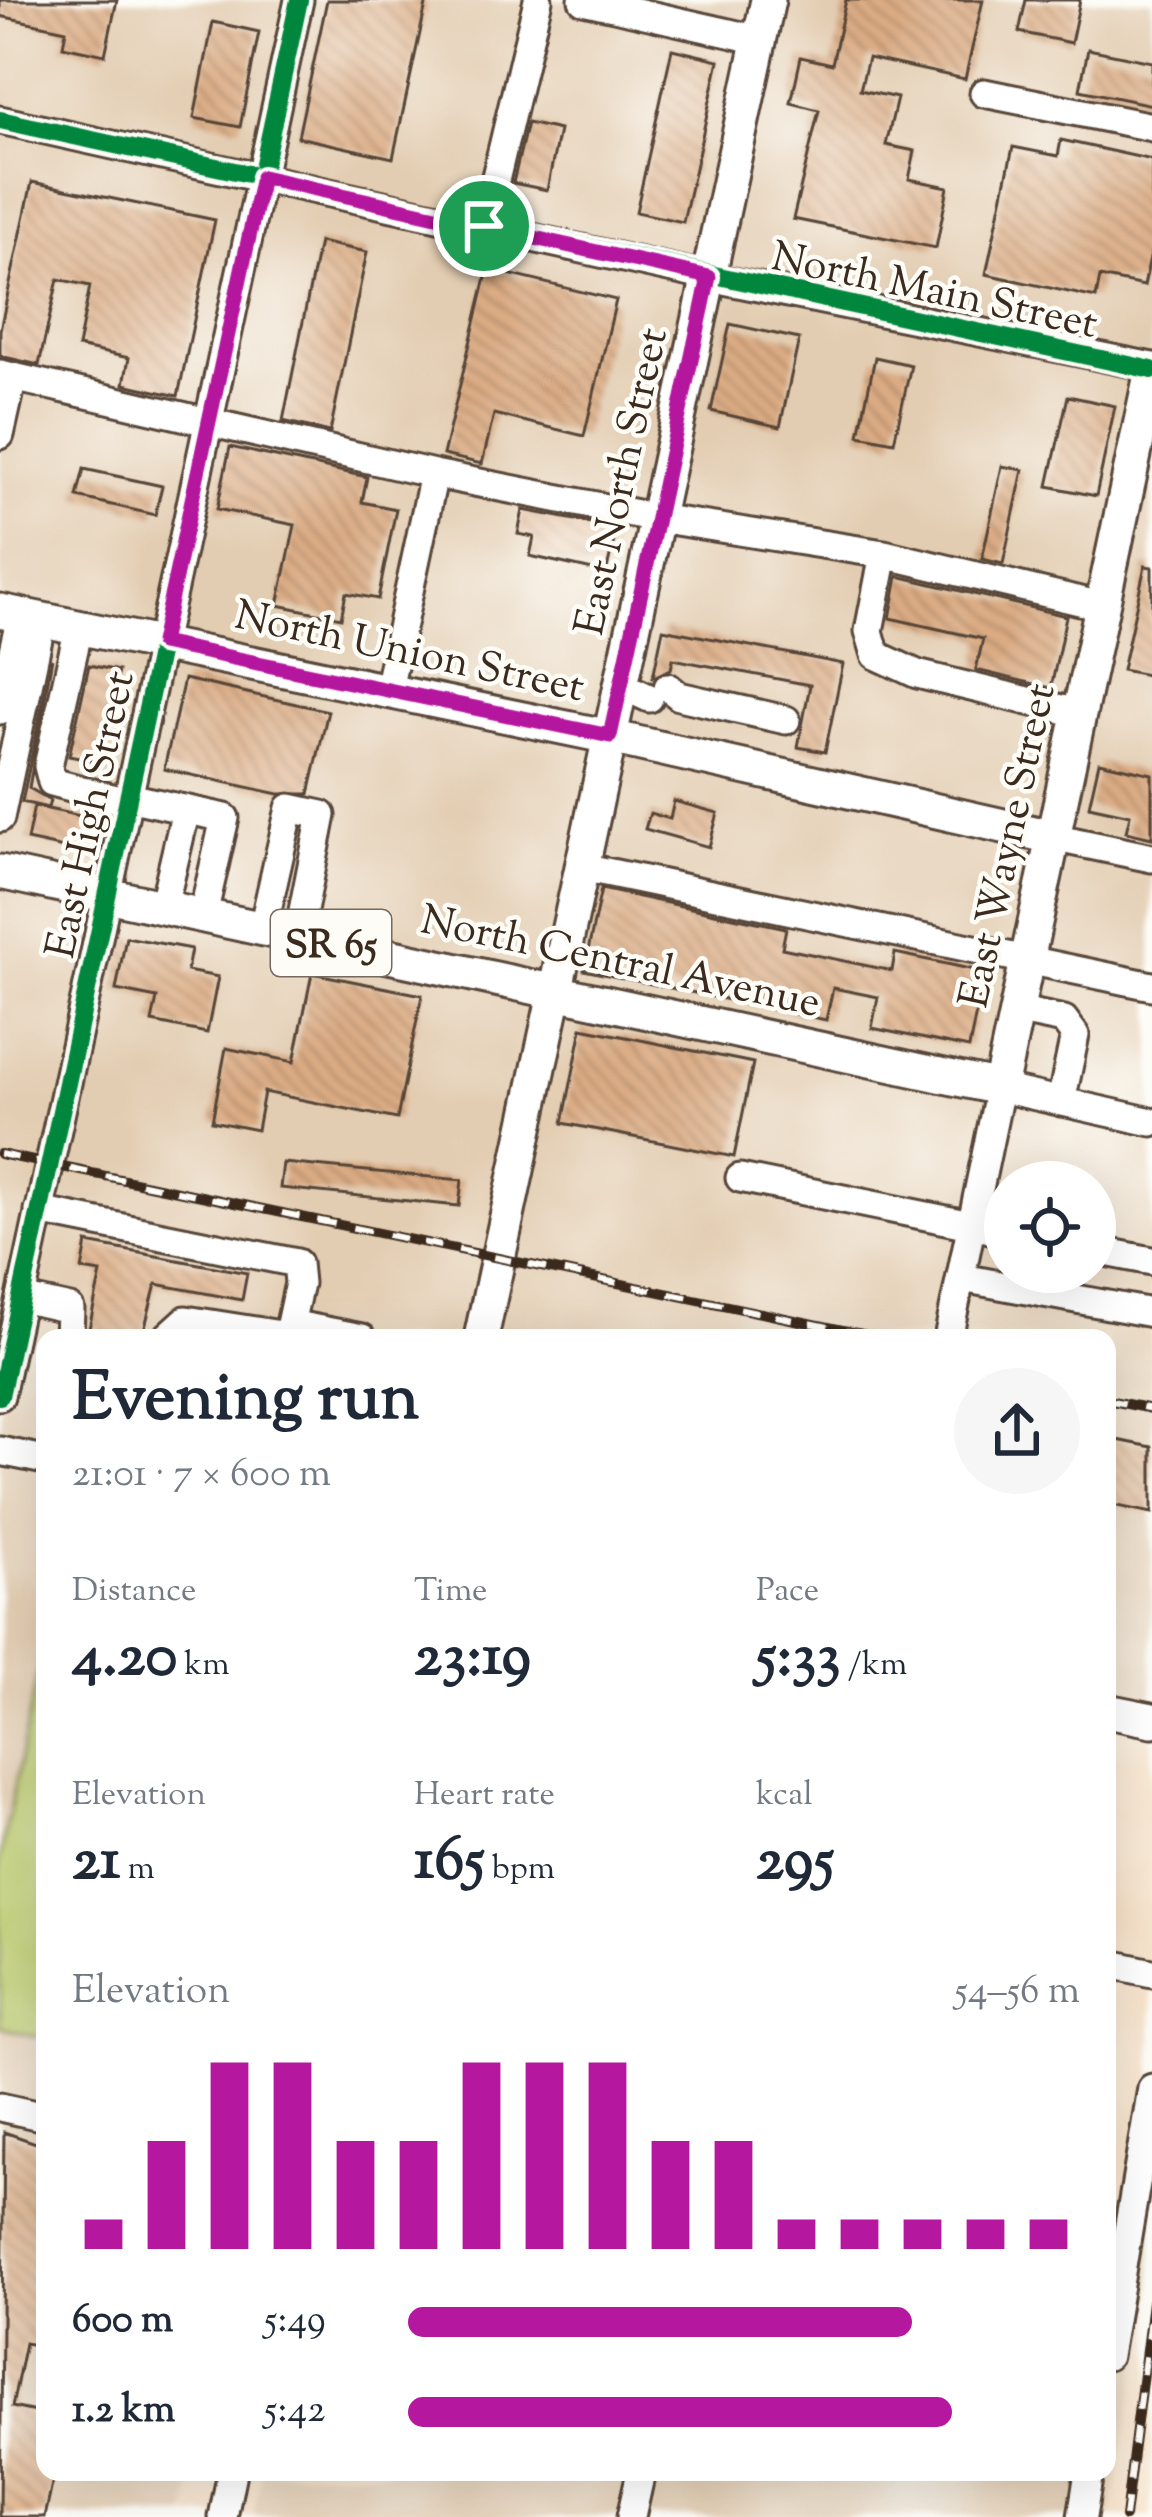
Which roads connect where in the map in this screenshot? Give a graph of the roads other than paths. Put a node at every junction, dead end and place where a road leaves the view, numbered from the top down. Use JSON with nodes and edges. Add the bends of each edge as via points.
{"nodes":[{"id":1,"x":299,"y":0,"type":"edge"},
{"id":2,"x":538,"y":0,"type":"edge"},
{"id":3,"x":583,"y":0,"type":"edge"},
{"id":4,"x":768,"y":0,"type":"edge"},
{"id":5,"x":760,"y":40,"type":"junction"},
{"id":6,"x":984,"y":93,"type":"dead end"},
{"id":7,"x":0,"y":120,"type":"edge"},
{"id":8,"x":1152,"y":127,"type":"edge"},
{"id":9,"x":262,"y":177,"type":"junction"},
{"id":10,"x":484,"y":226,"type":"junction"},
{"id":11,"x":709,"y":277,"type":"junction"},
{"id":12,"x":1152,"y":369,"type":"edge"},
{"id":13,"x":6,"y":375,"type":"edge"},
{"id":14,"x":210,"y":419,"type":"junction"},
{"id":15,"x":0,"y":435,"type":"edge"},
{"id":16,"x":434,"y":473,"type":"junction"},
{"id":17,"x":657,"y":518,"type":"junction"},
{"id":18,"x":884,"y":554,"type":"junction"},
{"id":19,"x":1101,"y":606,"type":"junction"},
{"id":20,"x":21,"y":615,"type":"edge"},
{"id":21,"x":80,"y":627,"type":"junction"},
{"id":22,"x":161,"y":643,"type":"junction"},
{"id":23,"x":388,"y":690,"type":"junction"},
{"id":24,"x":653,"y":691,"type":"junction"},
{"id":25,"x":0,"y":710,"type":"edge"},
{"id":26,"x":1078,"y":713,"type":"junction"},
{"id":27,"x":785,"y":720,"type":"dead end"},
{"id":28,"x":610,"y":736,"type":"junction"},
{"id":29,"x":128,"y":800,"type":"junction"},
{"id":30,"x":186,"y":810,"type":"junction"},
{"id":31,"x":0,"y":818,"type":"edge"},
{"id":32,"x":1052,"y":837,"type":"junction"},
{"id":33,"x":1152,"y":858,"type":"edge"},
{"id":34,"x":582,"y":867,"type":"junction"},
{"id":35,"x":0,"y":872,"type":"edge"},
{"id":36,"x":107,"y":895,"type":"junction"},
{"id":37,"x":164,"y":908,"type":"junction"},
{"id":38,"x":203,"y":915,"type":"junction"},
{"id":39,"x":263,"y":928,"type":"junction"},
{"id":40,"x":298,"y":936,"type":"junction"},
{"id":41,"x":1026,"y":960,"type":"junction"},
{"id":42,"x":1152,"y":986,"type":"edge"},
{"id":43,"x":556,"y":991,"type":"junction"},
{"id":44,"x":1016,"y":1010,"type":"junction"},
{"id":45,"x":1000,"y":1088,"type":"junction"},
{"id":46,"x":1061,"y":1102,"type":"junction"},
{"id":47,"x":1152,"y":1122,"type":"edge"},
{"id":48,"x":740,"y":1178,"type":"dead end"},
{"id":49,"x":39,"y":1211,"type":"junction"},
{"id":50,"x":973,"y":1226,"type":"junction"},
{"id":51,"x":984,"y":1228,"type":"edge"},
{"id":52,"x":1116,"y":1254,"type":"edge"},
{"id":53,"x":1152,"y":1261,"type":"edge"},
{"id":54,"x":962,"y":1278,"type":"junction"},
{"id":55,"x":21,"y":1298,"type":"junction"},
{"id":56,"x":1152,"y":1313,"type":"edge"},
{"id":57,"x":70,"y":1329,"type":"edge"},
{"id":58,"x":176,"y":1329,"type":"edge"},
{"id":59,"x":257,"y":1329,"type":"edge"},
{"id":60,"x":289,"y":1329,"type":"edge"},
{"id":61,"x":483,"y":1329,"type":"edge"},
{"id":62,"x":950,"y":1329,"type":"edge"},
{"id":63,"x":0,"y":1396,"type":"edge"},
{"id":64,"x":0,"y":1451,"type":"edge"},
{"id":65,"x":36,"y":1458,"type":"edge"},
{"id":66,"x":1116,"y":1713,"type":"edge"},
{"id":67,"x":1152,"y":1720,"type":"edge"},
{"id":68,"x":1116,"y":1965,"type":"edge"},
{"id":69,"x":1152,"y":1973,"type":"edge"},
{"id":70,"x":1152,"y":2088,"type":"edge"},
{"id":71,"x":0,"y":2108,"type":"edge"},
{"id":72,"x":36,"y":2115,"type":"edge"},
{"id":73,"x":1121,"y":2193,"type":"edge"},
{"id":74,"x":1116,"y":2251,"type":"edge"},
{"id":75,"x":230,"y":2481,"type":"edge"},
{"id":76,"x":639,"y":2481,"type":"edge"},
{"id":77,"x":1088,"y":2481,"type":"edge"},
{"id":78,"x":223,"y":2517,"type":"edge"},
{"id":79,"x":631,"y":2517,"type":"edge"},
{"id":80,"x":1082,"y":2517,"type":"edge"}],
"edges":[{"from":1,"to":9,"type":"street","name":"East High Street"},
{"from":2,"to":10,"type":"street"},
{"from":3,"to":5,"type":"street"},
{"from":4,"to":5,"type":"main road","name":"East North Street"},
{"from":5,"to":11,"type":"main road","name":"East North Street"},
{"from":6,"to":8,"type":"street"},
{"from":7,"to":9,"type":"street","name":"North Main Street"},
{"from":9,"to":10,"type":"street","name":"North Main Street"},
{"from":9,"to":14,"type":"street","name":"East High Street"},
{"from":10,"to":11,"type":"street","name":"North Main Street"},
{"from":11,"to":12,"type":"street","name":"North Main Street"},
{"from":11,"to":17,"type":"main road","name":"East North Street"},
{"from":12,"to":19,"type":"main road","name":"East Wayne Street"},
{"from":13,"to":14,"type":"street"},
{"from":13,"to":15,"type":"street"},
{"from":14,"to":16,"type":"street"},
{"from":14,"to":22,"type":"street","name":"East High Street"},
{"from":16,"to":17,"type":"street"},
{"from":16,"to":23,"type":"street"},
{"from":17,"to":18,"type":"street"},
{"from":17,"to":24,"type":"main road","name":"East North Street"},
{"from":18,"to":19,"type":"street"},
{"from":18,"to":26,"type":"street","via":[[869,631],[876,655],[917,674]]},
{"from":19,"to":26,"type":"main road","name":"East Wayne Street"},
{"from":20,"to":21,"type":"main road","name":"North Union Street"},
{"from":20,"to":25,"type":"street"},
{"from":20,"to":31,"type":"street"},
{"from":21,"to":22,"type":"main road","name":"North Union Street"},
{"from":21,"to":29,"type":"street","via":[[48,766],[52,782]]},
{"from":22,"to":23,"type":"main road","name":"North Union Street"},
{"from":22,"to":29,"type":"street","name":"East High Street"},
{"from":23,"to":28,"type":"main road","name":"North Union Street"},
{"from":24,"to":27,"type":"street"},
{"from":24,"to":28,"type":"main road","name":"East North Street"},
{"from":26,"to":32,"type":"main road","name":"East Wayne Street"},
{"from":28,"to":32,"type":"main road","name":"North Union Street"},
{"from":28,"to":34,"type":"main road","name":"East North Street"},
{"from":29,"to":30,"type":"street"},
{"from":29,"to":36,"type":"street","name":"East High Street"},
{"from":30,"to":37,"type":"street"},
{"from":30,"to":38,"type":"street","via":[[225,818]]},
{"from":32,"to":33,"type":"street","name":"North Union Street"},
{"from":32,"to":41,"type":"main road","name":"East Wayne Street"},
{"from":34,"to":41,"type":"street"},
{"from":34,"to":43,"type":"main road","name":"East North Street"},
{"from":35,"to":36,"type":"main road","name":"North Central Avenue","number":"SR 65"},
{"from":36,"to":37,"type":"main road","name":"North Central Avenue","number":"SR 65"},
{"from":36,"to":49,"type":"street","name":"East High Street"},
{"from":37,"to":38,"type":"main road","name":"North Central Avenue","number":"SR 65"},
{"from":38,"to":39,"type":"main road","name":"North Central Avenue","number":"SR 65"},
{"from":39,"to":40,"type":"main road","name":"North Central Avenue","number":"SR 65"},
{"from":39,"to":40,"type":"street","via":[[290,808],[322,814]]},
{"from":40,"to":43,"type":"main road","name":"North Central Avenue","number":"SR 65"},
{"from":41,"to":42,"type":"street"},
{"from":41,"to":44,"type":"main road","name":"East Wayne Street"},
{"from":43,"to":45,"type":"main road","name":"North Central Avenue","number":"SR 65"},
{"from":43,"to":61,"type":"main road","name":"East North Street"},
{"from":44,"to":45,"type":"main road","name":"East Wayne Street"},
{"from":44,"to":46,"type":"street","via":[[1064,1020],[1075,1035]]},
{"from":45,"to":46,"type":"street","name":"North Central Avenue"},
{"from":45,"to":50,"type":"street","name":"East Wayne Street"},
{"from":46,"to":47,"type":"street","name":"North Central Avenue"},
{"from":48,"to":50,"type":"street"},
{"from":49,"to":55,"type":"street","name":"East High Street"},
{"from":49,"to":60,"type":"street","via":[[297,1263]]},
{"from":50,"to":51,"type":"street"},
{"from":50,"to":54,"type":"street","name":"East Wayne Street"},
{"from":52,"to":53,"type":"street"},
{"from":54,"to":56,"type":"street"},
{"from":54,"to":62,"type":"street","name":"East Wayne Street"},
{"from":55,"to":57,"type":"street","via":[[70,1309]]},
{"from":55,"to":63,"type":"street","name":"East High Street"},
{"from":58,"to":59,"type":"street","via":[[186,1320]]},
{"from":64,"to":65,"type":"street"},
{"from":66,"to":67,"type":"main road"},
{"from":68,"to":69,"type":"street"},
{"from":70,"to":73,"type":"street"},
{"from":71,"to":72,"type":"street"},
{"from":73,"to":74,"type":"street"},
{"from":75,"to":78,"type":"street"},
{"from":76,"to":79,"type":"street"},
{"from":77,"to":80,"type":"street"}]}
